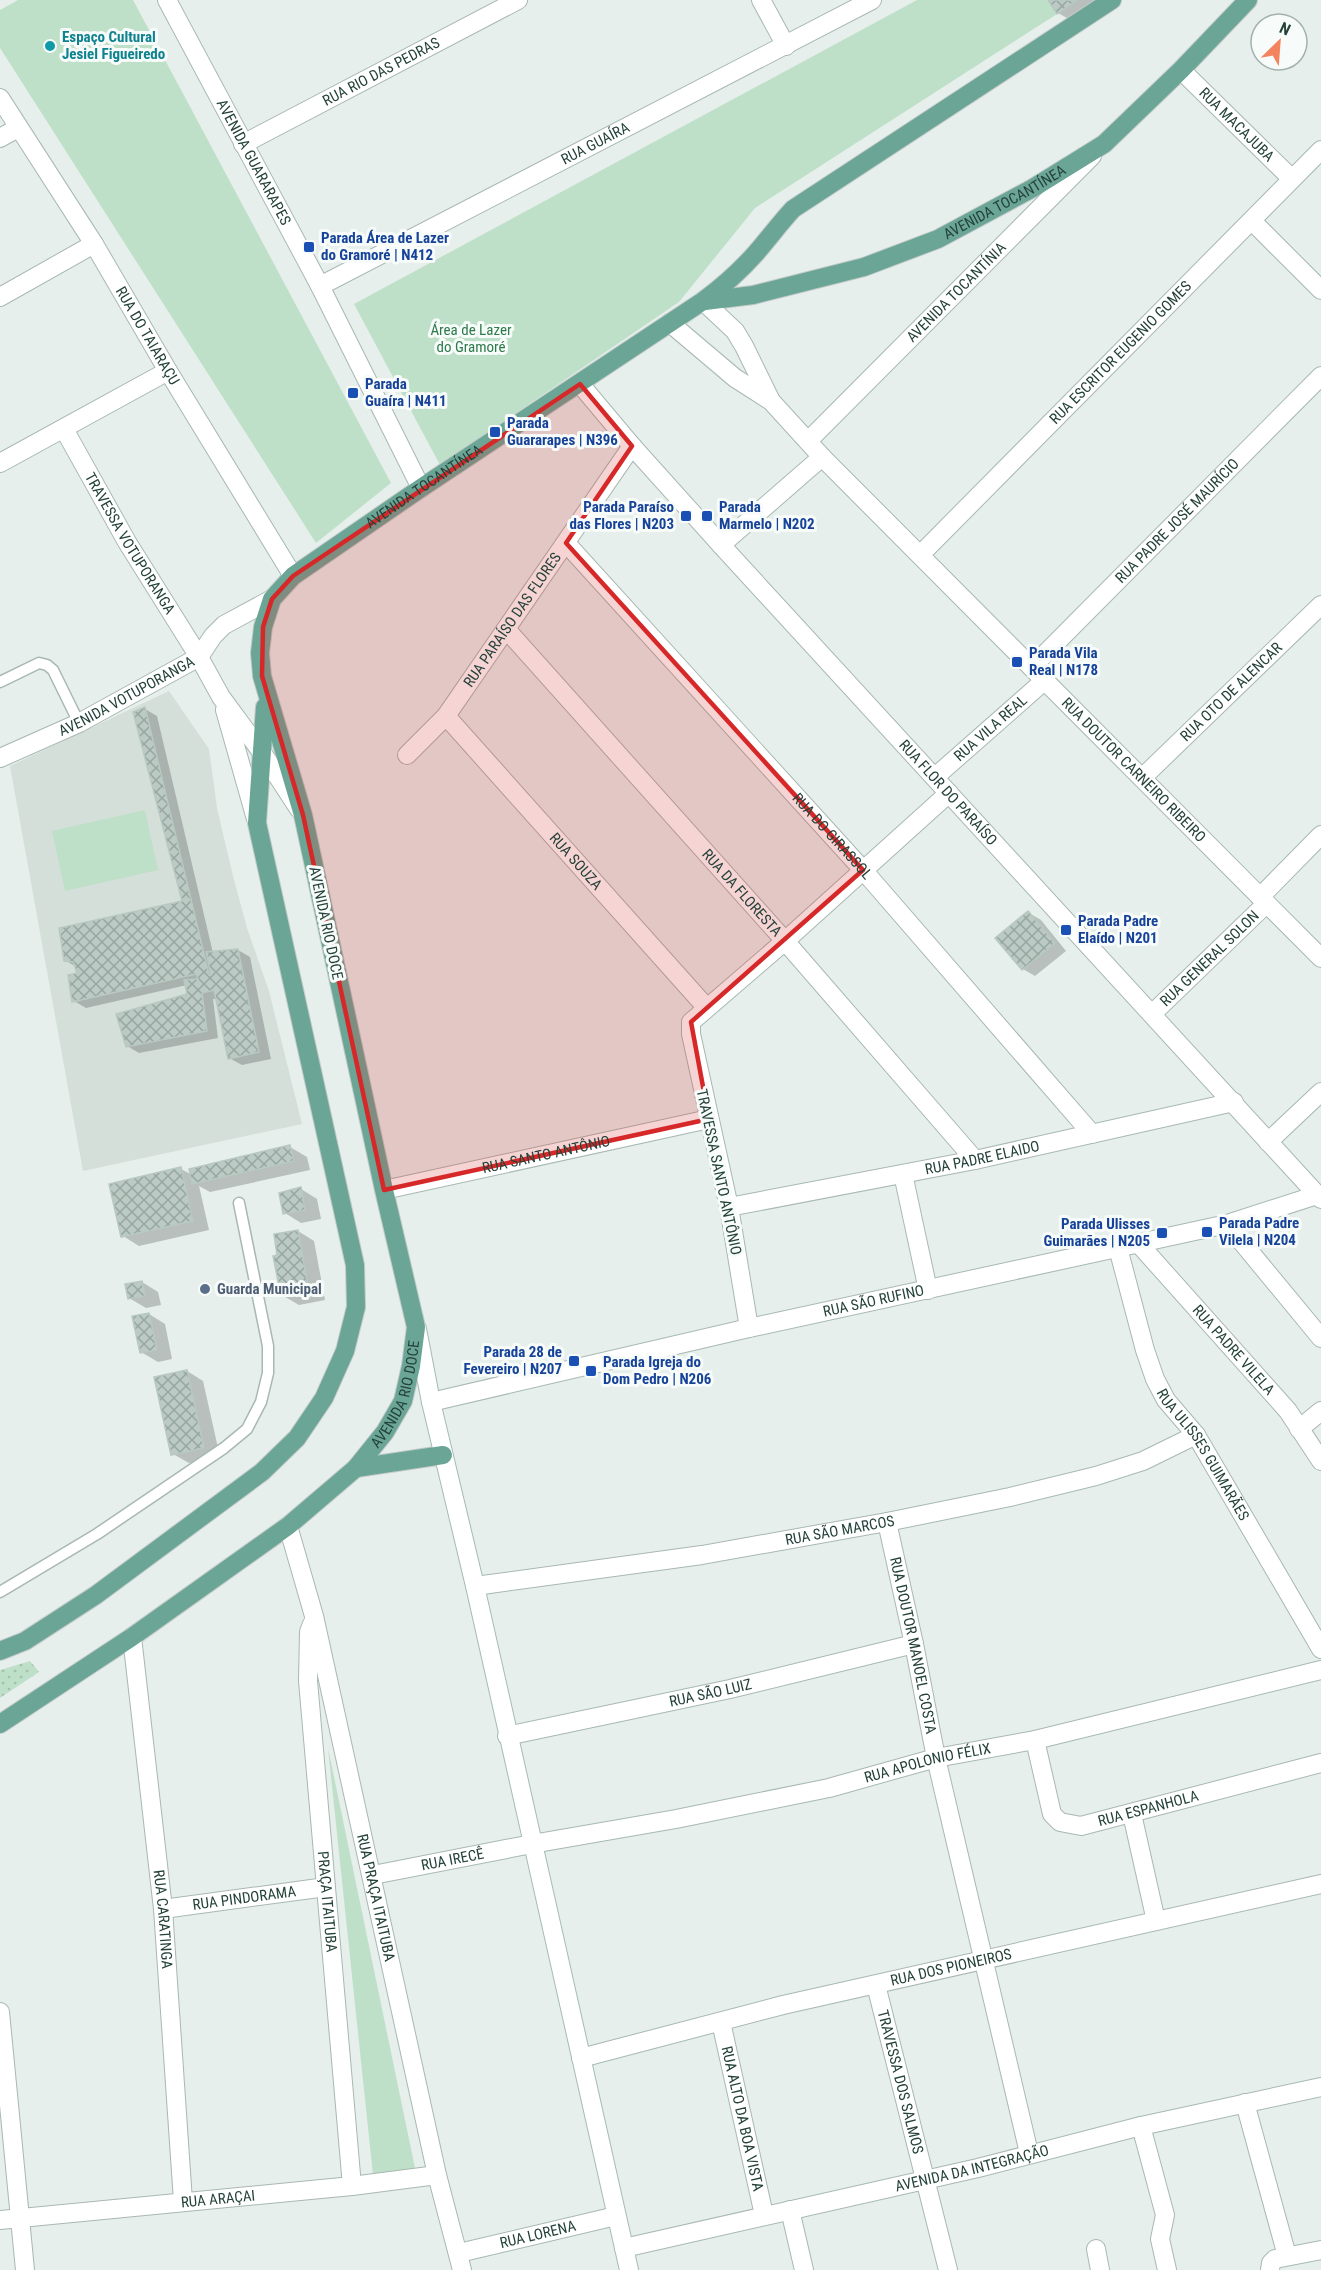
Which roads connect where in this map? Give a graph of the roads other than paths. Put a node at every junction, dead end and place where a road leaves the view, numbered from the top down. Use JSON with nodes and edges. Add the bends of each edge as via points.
{"nodes":[{"id":1,"x":518,"y":0,"type":"edge"},
{"id":2,"x":761,"y":0,"type":"edge"},
{"id":3,"x":872,"y":0,"type":"edge"},
{"id":4,"x":1112,"y":0,"type":"edge"},
{"id":5,"x":1248,"y":0,"type":"edge"},
{"id":6,"x":170,"y":1,"type":"edge"},
{"id":7,"x":786,"y":46,"type":"junction"},
{"id":8,"x":1181,"y":69,"type":"junction"},
{"id":9,"x":0,"y":98,"type":"edge"},
{"id":10,"x":18,"y":128,"type":"junction"},
{"id":11,"x":0,"y":138,"type":"edge"},
{"id":12,"x":243,"y":144,"type":"junction"},
{"id":13,"x":1104,"y":144,"type":"junction"},
{"id":14,"x":1321,"y":150,"type":"edge"},
{"id":15,"x":1292,"y":179,"type":"junction"},
{"id":16,"x":1252,"y":221,"type":"junction"},
{"id":17,"x":94,"y":244,"type":"junction"},
{"id":18,"x":320,"y":286,"type":"junction"},
{"id":19,"x":1321,"y":290,"type":"edge"},
{"id":20,"x":0,"y":297,"type":"edge"},
{"id":21,"x":703,"y":302,"type":"junction"},
{"id":22,"x":670,"y":323,"type":"junction"},
{"id":23,"x":168,"y":371,"type":"junction"},
{"id":24,"x":1321,"y":376,"type":"edge"},
{"id":25,"x":580,"y":384,"type":"junction"},
{"id":26,"x":771,"y":401,"type":"junction"},
{"id":27,"x":64,"y":429,"type":"junction"},
{"id":28,"x":808,"y":441,"type":"junction"},
{"id":29,"x":632,"y":446,"type":"junction"},
{"id":30,"x":822,"y":457,"type":"junction"},
{"id":31,"x":0,"y":463,"type":"edge"},
{"id":32,"x":421,"y":488,"type":"junction"},
{"id":33,"x":566,"y":543,"type":"junction"},
{"id":34,"x":721,"y":545,"type":"junction"},
{"id":35,"x":920,"y":555,"type":"junction"},
{"id":36,"x":293,"y":576,"type":"junction"},
{"id":37,"x":272,"y":599,"type":"junction"},
{"id":38,"x":1321,"y":605,"type":"edge"},
{"id":39,"x":506,"y":629,"type":"junction"},
{"id":40,"x":198,"y":657,"type":"junction"},
{"id":41,"x":1032,"y":667,"type":"junction"},
{"id":42,"x":1044,"y":681,"type":"junction"},
{"id":43,"x":0,"y":682,"type":"edge"},
{"id":44,"x":266,"y":693,"type":"junction"},
{"id":45,"x":221,"y":697,"type":"junction"},
{"id":46,"x":446,"y":716,"type":"junction"},
{"id":47,"x":79,"y":723,"type":"junction"},
{"id":48,"x":263,"y":754,"type":"junction"},
{"id":49,"x":407,"y":756,"type":"dead end"},
{"id":50,"x":0,"y":758,"type":"edge"},
{"id":51,"x":935,"y":777,"type":"junction"},
{"id":52,"x":1142,"y":778,"type":"junction"},
{"id":53,"x":950,"y":793,"type":"junction"},
{"id":54,"x":303,"y":814,"type":"junction"},
{"id":55,"x":257,"y":823,"type":"junction"},
{"id":56,"x":1321,"y":836,"type":"edge"},
{"id":57,"x":863,"y":870,"type":"junction"},
{"id":58,"x":1263,"y":900,"type":"junction"},
{"id":59,"x":785,"y":941,"type":"junction"},
{"id":60,"x":1321,"y":958,"type":"edge"},
{"id":61,"x":700,"y":1012,"type":"junction"},
{"id":62,"x":1152,"y":1014,"type":"junction"},
{"id":63,"x":1321,"y":1092,"type":"edge"},
{"id":64,"x":1234,"y":1102,"type":"junction"},
{"id":65,"x":709,"y":1119,"type":"junction"},
{"id":66,"x":1092,"y":1134,"type":"junction"},
{"id":67,"x":1268,"y":1142,"type":"junction"},
{"id":68,"x":975,"y":1160,"type":"junction"},
{"id":69,"x":903,"y":1174,"type":"junction"},
{"id":70,"x":384,"y":1191,"type":"junction"},
{"id":71,"x":1319,"y":1197,"type":"edge"},
{"id":72,"x":239,"y":1203,"type":"dead end"},
{"id":73,"x":729,"y":1207,"type":"junction"},
{"id":74,"x":1227,"y":1224,"type":"junction"},
{"id":75,"x":1139,"y":1244,"type":"junction"},
{"id":76,"x":1118,"y":1248,"type":"junction"},
{"id":77,"x":928,"y":1290,"type":"junction"},
{"id":78,"x":416,"y":1327,"type":"junction"},
{"id":79,"x":749,"y":1328,"type":"junction"},
{"id":80,"x":1321,"y":1338,"type":"edge"},
{"id":81,"x":431,"y":1402,"type":"junction"},
{"id":82,"x":1321,"y":1411,"type":"edge"},
{"id":83,"x":1299,"y":1429,"type":"junction"},
{"id":84,"x":1196,"y":1435,"type":"junction"},
{"id":85,"x":443,"y":1455,"type":"junction"},
{"id":86,"x":1321,"y":1461,"type":"edge"},
{"id":87,"x":356,"y":1468,"type":"junction"},
{"id":88,"x":887,"y":1522,"type":"junction"},
{"id":89,"x":288,"y":1526,"type":"junction"},
{"id":90,"x":475,"y":1586,"type":"junction"},
{"id":91,"x":0,"y":1592,"type":"edge"},
{"id":92,"x":314,"y":1616,"type":"junction"},
{"id":93,"x":132,"y":1637,"type":"junction"},
{"id":94,"x":914,"y":1644,"type":"junction"},
{"id":95,"x":1321,"y":1649,"type":"edge"},
{"id":96,"x":0,"y":1651,"type":"edge"},
{"id":97,"x":1321,"y":1670,"type":"edge"},
{"id":98,"x":0,"y":1724,"type":"edge"},
{"id":99,"x":507,"y":1736,"type":"junction"},
{"id":100,"x":1035,"y":1740,"type":"junction"},
{"id":101,"x":936,"y":1758,"type":"junction"},
{"id":102,"x":1321,"y":1763,"type":"edge"},
{"id":103,"x":1132,"y":1814,"type":"junction"},
{"id":104,"x":532,"y":1844,"type":"junction"},
{"id":105,"x":373,"y":1875,"type":"junction"},
{"id":106,"x":1321,"y":1884,"type":"edge"},
{"id":107,"x":326,"y":1887,"type":"junction"},
{"id":108,"x":163,"y":1910,"type":"junction"},
{"id":109,"x":1156,"y":1922,"type":"junction"},
{"id":110,"x":985,"y":1960,"type":"junction"},
{"id":111,"x":876,"y":1985,"type":"junction"},
{"id":112,"x":0,"y":2012,"type":"edge"},
{"id":113,"x":721,"y":2022,"type":"junction"},
{"id":114,"x":582,"y":2058,"type":"junction"},
{"id":115,"x":1321,"y":2087,"type":"edge"},
{"id":116,"x":1245,"y":2103,"type":"junction"},
{"id":117,"x":1141,"y":2126,"type":"junction"},
{"id":118,"x":1029,"y":2153,"type":"junction"},
{"id":119,"x":437,"y":2175,"type":"junction"},
{"id":120,"x":927,"y":2180,"type":"junction"},
{"id":121,"x":352,"y":2186,"type":"junction"},
{"id":122,"x":183,"y":2201,"type":"junction"},
{"id":123,"x":790,"y":2210,"type":"junction"},
{"id":124,"x":616,"y":2216,"type":"junction"},
{"id":125,"x":765,"y":2216,"type":"junction"},
{"id":126,"x":20,"y":2218,"type":"junction"},
{"id":127,"x":0,"y":2220,"type":"edge"},
{"id":128,"x":624,"y":2248,"type":"junction"},
{"id":129,"x":1096,"y":2249,"type":"dead end"},
{"id":130,"x":1321,"y":2250,"type":"edge"},
{"id":131,"x":460,"y":2261,"type":"edge"},
{"id":132,"x":1277,"y":2262,"type":"edge"},
{"id":133,"x":25,"y":2270,"type":"edge"},
{"id":134,"x":629,"y":2270,"type":"edge"},
{"id":135,"x":804,"y":2270,"type":"edge"},
{"id":136,"x":948,"y":2270,"type":"edge"},
{"id":137,"x":1100,"y":2270,"type":"edge"},
{"id":138,"x":1167,"y":2270,"type":"edge"}],
"edges":[{"from":1,"to":12,"type":"street","name":"RUA RIO DAS PEDRAS"},
{"from":2,"to":7,"type":"street"},
{"from":3,"to":7,"type":"street","name":"RUA GUAÍRA"},
{"from":4,"to":21,"type":"main road","name":"AVENIDA TOCANTÍNEA","via":[[793,209],[756,252]]},
{"from":5,"to":8,"type":"main road","name":"AVENIDA TOCANTÍNEA"},
{"from":6,"to":12,"type":"street","name":"AVENIDA GUARARAPES"},
{"from":7,"to":18,"type":"street","name":"RUA GUAÍRA"},
{"from":8,"to":13,"type":"main road","name":"AVENIDA TOCANTÍNEA"},
{"from":8,"to":15,"type":"street","name":"RUA MACAJUBA"},
{"from":9,"to":10,"type":"street","name":"RUA DO TAIARAÇU"},
{"from":10,"to":11,"type":"street"},
{"from":10,"to":17,"type":"street","name":"RUA DO TAIARAÇU"},
{"from":12,"to":18,"type":"street","name":"AVENIDA GUARARAPES"},
{"from":13,"to":21,"type":"main road","name":"AVENIDA TOCANTÍNEA","via":[[1034,189],[938,239],[864,267],[753,295]]},
{"from":13,"to":28,"type":"street","name":"AVENIDA TOCANTÍNIA"},
{"from":14,"to":15,"type":"street","name":"RUA ESCRITOR EUGENIO GOMES"},
{"from":15,"to":16,"type":"street","name":"RUA ESCRITOR EUGENIO GOMES"},
{"from":16,"to":19,"type":"street"},
{"from":16,"to":35,"type":"street","name":"RUA ESCRITOR EUGENIO GOMES"},
{"from":17,"to":20,"type":"street"},
{"from":17,"to":23,"type":"street","name":"RUA DO TAIARAÇU"},
{"from":18,"to":32,"type":"street","name":"AVENIDA GUARARAPES"},
{"from":21,"to":22,"type":"main road","name":"AVENIDA TOCANTÍNEA"},
{"from":21,"to":26,"type":"street","name":"RUA DOUTOR CARNEIRO RIBEIRO","via":[[739,337]]},
{"from":22,"to":25,"type":"main road","name":"AVENIDA TOCANTÍNEA"},
{"from":22,"to":26,"type":"street","name":"RUA DOUTOR CARNEIRO RIBEIRO","via":[[735,378]]},
{"from":23,"to":27,"type":"street"},
{"from":23,"to":36,"type":"street","name":"RUA DO TAIARAÇU"},
{"from":24,"to":41,"type":"street","name":"RUA PADRE JOSÉ MAURÍCIO"},
{"from":25,"to":29,"type":"street","name":"RUA FLOR DO PARAÍSO"},
{"from":25,"to":32,"type":"main road","name":"AVENIDA TOCANTÍNEA"},
{"from":26,"to":28,"type":"street","name":"RUA DOUTOR CARNEIRO RIBEIRO"},
{"from":27,"to":31,"type":"street"},
{"from":27,"to":40,"type":"street","name":"TRAVESSA VOTUPORANGA"},
{"from":28,"to":30,"type":"street","name":"RUA DOUTOR CARNEIRO RIBEIRO"},
{"from":29,"to":33,"type":"street","name":"RUA PARAÍSO DAS FLORES"},
{"from":29,"to":34,"type":"street","name":"RUA FLOR DO PARAÍSO"},
{"from":30,"to":34,"type":"street"},
{"from":30,"to":35,"type":"street","name":"RUA DOUTOR CARNEIRO RIBEIRO"},
{"from":32,"to":36,"type":"main road","name":"AVENIDA TOCANTÍNEA"},
{"from":33,"to":39,"type":"street","name":"RUA PARAÍSO DAS FLORES"},
{"from":33,"to":57,"type":"street","name":"RUA DO GIRASSOL"},
{"from":34,"to":51,"type":"street","name":"RUA FLOR DO PARAÍSO"},
{"from":35,"to":41,"type":"street","name":"RUA DOUTOR CARNEIRO RIBEIRO"},
{"from":36,"to":37,"type":"main road","name":"AVENIDA TOCANTÍNEA"},
{"from":37,"to":40,"type":"street","name":"AVENIDA VOTUPORANGA","via":[[224,625]]},
{"from":37,"to":44,"type":"main road","name":"AVENIDA RIO DOCE","via":[[260,653]]},
{"from":38,"to":52,"type":"street","name":"RUA OTO DE ALENCAR"},
{"from":39,"to":46,"type":"street","name":"RUA PARAÍSO DAS FLORES"},
{"from":39,"to":59,"type":"street","name":"RUA DA FLORESTA"},
{"from":40,"to":45,"type":"street","name":"AVENIDA RIO DOCE"},
{"from":40,"to":47,"type":"street","name":"AVENIDA VOTUPORANGA"},
{"from":41,"to":42,"type":"street","name":"RUA DOUTOR CARNEIRO RIBEIRO"},
{"from":42,"to":51,"type":"street","name":"RUA VILA REAL"},
{"from":42,"to":52,"type":"street","name":"RUA DOUTOR CARNEIRO RIBEIRO"},
{"from":43,"to":47,"type":"lane","via":[[39,663],[47,665]]},
{"from":44,"to":48,"type":"main road","name":"AVENIDA RIO DOCE"},
{"from":44,"to":54,"type":"main road","name":"AVENIDA RIO DOCE"},
{"from":45,"to":48,"type":"street","name":"AVENIDA RIO DOCE"},
{"from":45,"to":55,"type":"street","name":"AVENIDA RIO DOCE"},
{"from":46,"to":49,"type":"street","name":"RUA PARAÍSO DAS FLORES"},
{"from":46,"to":61,"type":"street","name":"RUA SOUZA"},
{"from":47,"to":50,"type":"street","name":"AVENIDA VOTUPORANGA"},
{"from":48,"to":54,"type":"street","name":"AVENIDA RIO DOCE"},
{"from":48,"to":55,"type":"main road","name":"AVENIDA RIO DOCE"},
{"from":51,"to":53,"type":"street","name":"RUA FLOR DO PARAÍSO"},
{"from":52,"to":58,"type":"street","name":"RUA DOUTOR CARNEIRO RIBEIRO"},
{"from":53,"to":57,"type":"street"},
{"from":53,"to":62,"type":"street","name":"RUA FLOR DO PARAÍSO"},
{"from":54,"to":70,"type":"main road","name":"AVENIDA RIO DOCE"},
{"from":55,"to":96,"type":"main road","name":"AVENIDA RIO DOCE","via":[[354,1265],[356,1307],[345,1352],[324,1398],[297,1437],[262,1472],[96,1595],[25,1641]]},
{"from":56,"to":58,"type":"street","name":"RUA GENERAL SOLON"},
{"from":57,"to":59,"type":"street"},
{"from":57,"to":66,"type":"street","name":"RUA DO GIRASSOL"},
{"from":58,"to":60,"type":"street","name":"RUA DOUTOR CARNEIRO RIBEIRO"},
{"from":58,"to":62,"type":"street","name":"RUA GENERAL SOLON"},
{"from":59,"to":61,"type":"street"},
{"from":59,"to":68,"type":"street","name":"RUA DA FLORESTA"},
{"from":61,"to":65,"type":"street","name":"TRAVESSA SANTO ANTÔNIO","via":[[690,1028]]},
{"from":62,"to":64,"type":"street","name":"RUA FLOR DO PARAÍSO"},
{"from":63,"to":67,"type":"street"},
{"from":64,"to":66,"type":"street","name":"RUA PADRE ELAIDO"},
{"from":64,"to":67,"type":"street","name":"RUA FLOR DO PARAÍSO"},
{"from":65,"to":70,"type":"street","name":"RUA SANTO ANTÔNIO"},
{"from":65,"to":73,"type":"street","name":"TRAVESSA SANTO ANTÔNIO"},
{"from":66,"to":68,"type":"street","name":"RUA PADRE ELAIDO"},
{"from":67,"to":71,"type":"street","name":"RUA FLOR DO PARAÍSO"},
{"from":68,"to":69,"type":"street","name":"RUA PADRE ELAIDO"},
{"from":69,"to":73,"type":"street","name":"RUA PADRE ELAIDO"},
{"from":69,"to":77,"type":"street"},
{"from":70,"to":78,"type":"main road","name":"AVENIDA RIO DOCE"},
{"from":71,"to":74,"type":"street","name":"RUA SÃO RUFINO"},
{"from":72,"to":91,"type":"lane","via":[[268,1346],[268,1373],[261,1402],[247,1429],[97,1534]]},
{"from":73,"to":79,"type":"street","name":"TRAVESSA SANTO ANTÔNIO"},
{"from":74,"to":75,"type":"street","name":"RUA SÃO RUFINO"},
{"from":74,"to":80,"type":"street"},
{"from":75,"to":76,"type":"street","name":"RUA SÃO RUFINO"},
{"from":75,"to":83,"type":"street","name":"RUA PADRE VILELA","via":[[1288,1411]]},
{"from":76,"to":77,"type":"street","name":"RUA SÃO RUFINO"},
{"from":76,"to":84,"type":"street","name":"RUA ULISSES GUIMARÃES","via":[[1155,1379],[1166,1400]]},
{"from":77,"to":79,"type":"street","name":"RUA SÃO RUFINO"},
{"from":78,"to":81,"type":"street"},
{"from":78,"to":87,"type":"main road","name":"AVENIDA RIO DOCE","via":[[403,1401],[385,1432]]},
{"from":79,"to":81,"type":"street","name":"RUA SÃO RUFINO"},
{"from":81,"to":85,"type":"street"},
{"from":82,"to":83,"type":"street"},
{"from":83,"to":86,"type":"street","name":"RUA PADRE VILELA"},
{"from":84,"to":88,"type":"street","name":"RUA SÃO MARCOS","via":[[1143,1461],[1096,1476]]},
{"from":84,"to":95,"type":"street","name":"RUA ULISSES GUIMARÃES"},
{"from":85,"to":87,"type":"main road"},
{"from":85,"to":90,"type":"street"},
{"from":87,"to":89,"type":"main road","name":"AVENIDA RIO DOCE"},
{"from":88,"to":90,"type":"street","name":"RUA SÃO MARCOS","via":[[702,1555]]},
{"from":88,"to":94,"type":"street","name":"RUA DOUTOR MANOEL COSTA"},
{"from":89,"to":92,"type":"street","name":"RUA PRAÇA ITAITUBA"},
{"from":89,"to":93,"type":"main road","name":"AVENIDA RIO DOCE"},
{"from":90,"to":99,"type":"street"},
{"from":92,"to":105,"type":"street","name":"RUA PRAÇA ITAITUBA"},
{"from":92,"to":107,"type":"street","name":"PRAÇA ITAITUBA","via":[[309,1632],[308,1681]]},
{"from":93,"to":98,"type":"main road","name":"AVENIDA RIO DOCE"},
{"from":93,"to":108,"type":"street","name":"RUA CARATINGA"},
{"from":94,"to":99,"type":"street","name":"RUA SÃO LUIZ","via":[[730,1689]]},
{"from":94,"to":101,"type":"street","name":"RUA DOUTOR MANOEL COSTA"},
{"from":97,"to":100,"type":"street","name":"RUA APOLONIO FÉLIX"},
{"from":99,"to":104,"type":"street"},
{"from":100,"to":101,"type":"street","name":"RUA APOLONIO FÉLIX"},
{"from":100,"to":103,"type":"street","name":"RUA ESPANHOLA","via":[[1052,1814],[1060,1822],[1081,1826]]},
{"from":101,"to":104,"type":"street","name":"RUA APOLONIO FÉLIX","via":[[828,1788]]},
{"from":101,"to":110,"type":"street","name":"RUA DOUTOR MANOEL COSTA"},
{"from":102,"to":103,"type":"street","name":"RUA ESPANHOLA"},
{"from":103,"to":109,"type":"street"},
{"from":104,"to":105,"type":"street","name":"RUA IRECÊ"},
{"from":104,"to":114,"type":"street"},
{"from":105,"to":119,"type":"street","name":"RUA PRAÇA ITAITUBA"},
{"from":106,"to":109,"type":"street","name":"RUA DOS PIONEIROS"},
{"from":107,"to":108,"type":"street","name":"RUA PINDORAMA"},
{"from":107,"to":121,"type":"street","name":"PRAÇA ITAITUBA"},
{"from":108,"to":122,"type":"street","name":"RUA CARATINGA"},
{"from":109,"to":110,"type":"street","name":"RUA DOS PIONEIROS"},
{"from":110,"to":111,"type":"street","name":"RUA DOS PIONEIROS"},
{"from":110,"to":118,"type":"street","name":"RUA DOUTOR MANOEL COSTA"},
{"from":111,"to":113,"type":"street","name":"RUA DOS PIONEIROS"},
{"from":111,"to":120,"type":"street","name":"TRAVESSA DOS SALMOS"},
{"from":112,"to":126,"type":"street"},
{"from":113,"to":114,"type":"street","name":"RUA DOS PIONEIROS"},
{"from":113,"to":125,"type":"street","name":"RUA ALTO DA BOA VISTA"},
{"from":114,"to":124,"type":"street"},
{"from":115,"to":116,"type":"street","name":"AVENIDA DA INTEGRAÇÃO"},
{"from":116,"to":117,"type":"street","name":"AVENIDA DA INTEGRAÇÃO"},
{"from":116,"to":132,"type":"street"},
{"from":117,"to":118,"type":"street","name":"AVENIDA DA INTEGRAÇÃO"},
{"from":117,"to":138,"type":"street","via":[[1165,2215],[1160,2239]]},
{"from":118,"to":120,"type":"street","name":"AVENIDA DA INTEGRAÇÃO"},
{"from":119,"to":121,"type":"street","name":"RUA ARAÇAI"},
{"from":119,"to":131,"type":"street","name":"RUA PRAÇA ITAITUBA"},
{"from":120,"to":123,"type":"street","name":"AVENIDA DA INTEGRAÇÃO"},
{"from":120,"to":136,"type":"street","name":"TRAVESSA DOS SALMOS"},
{"from":121,"to":122,"type":"street","name":"RUA ARAÇAI"},
{"from":122,"to":126,"type":"street","name":"RUA ARAÇAI"},
{"from":123,"to":125,"type":"street","name":"AVENIDA DA INTEGRAÇÃO"},
{"from":123,"to":135,"type":"street"},
{"from":124,"to":128,"type":"street"},
{"from":124,"to":131,"type":"street","name":"RUA LORENA"},
{"from":125,"to":128,"type":"street","name":"AVENIDA DA INTEGRAÇÃO"},
{"from":126,"to":127,"type":"street","name":"RUA ARAÇAI"},
{"from":126,"to":133,"type":"street"},
{"from":128,"to":134,"type":"street"},
{"from":129,"to":137,"type":"street"},
{"from":130,"to":132,"type":"street"}]}
